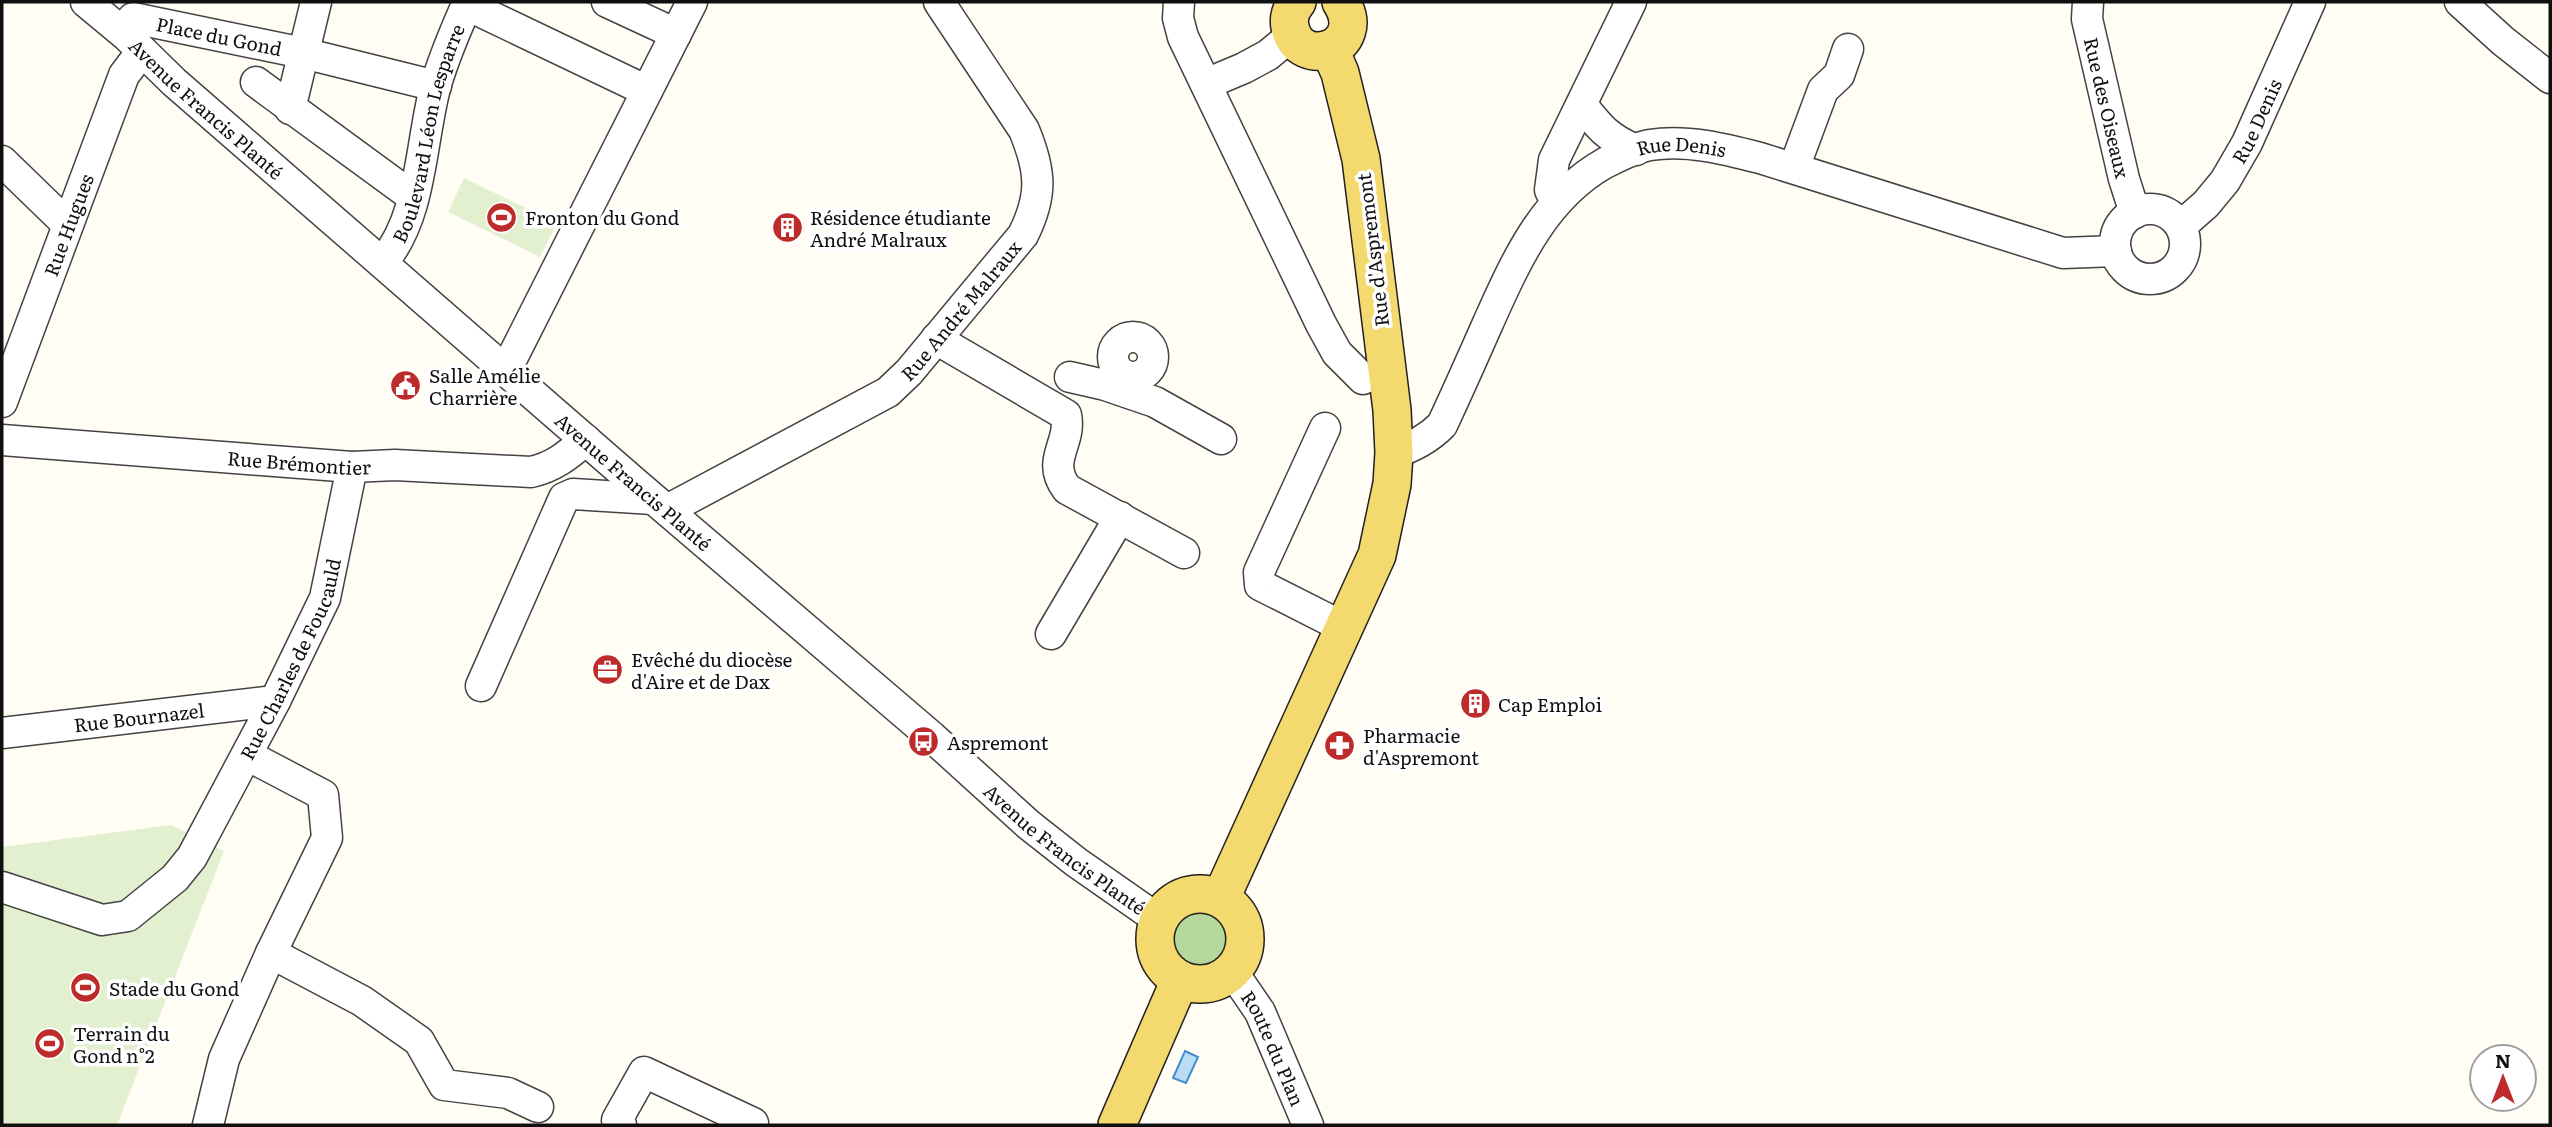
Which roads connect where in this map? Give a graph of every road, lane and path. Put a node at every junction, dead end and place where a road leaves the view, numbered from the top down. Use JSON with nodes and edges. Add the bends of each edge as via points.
{"nodes":[{"id":1,"x":86,"y":2,"type":"edge"},
{"id":2,"x":316,"y":2,"type":"edge"},
{"id":3,"x":607,"y":2,"type":"edge"},
{"id":4,"x":692,"y":2,"type":"edge"},
{"id":5,"x":939,"y":2,"type":"edge"},
{"id":6,"x":1179,"y":2,"type":"edge"},
{"id":7,"x":1340,"y":2,"type":"edge"},
{"id":8,"x":1631,"y":2,"type":"edge"},
{"id":9,"x":2088,"y":2,"type":"edge"},
{"id":10,"x":2310,"y":2,"type":"edge"},
{"id":11,"x":2460,"y":2,"type":"edge"},
{"id":12,"x":467,"y":3,"type":"edge"},
{"id":13,"x":1294,"y":19,"type":"edge"},
{"id":14,"x":132,"y":27,"type":"edge"},
{"id":15,"x":676,"y":34,"type":"junction"},
{"id":16,"x":1848,"y":49,"type":"dead end"},
{"id":17,"x":1330,"y":50,"type":"junction"},
{"id":18,"x":303,"y":53,"type":"junction"},
{"id":19,"x":2550,"y":78,"type":"edge"},
{"id":20,"x":256,"y":82,"type":"dead end"},
{"id":21,"x":1206,"y":83,"type":"junction"},
{"id":22,"x":436,"y":86,"type":"junction"},
{"id":23,"x":647,"y":91,"type":"junction"},
{"id":24,"x":1582,"y":105,"type":"junction"},
{"id":25,"x":290,"y":109,"type":"junction"},
{"id":26,"x":1636,"y":150,"type":"junction"},
{"id":27,"x":2,"y":161,"type":"edge"},
{"id":28,"x":1794,"y":168,"type":"junction"},
{"id":29,"x":413,"y":197,"type":"junction"},
{"id":30,"x":1556,"y":202,"type":"junction"},
{"id":31,"x":2135,"y":212,"type":"junction"},
{"id":32,"x":67,"y":224,"type":"junction"},
{"id":33,"x":2181,"y":226,"type":"junction"},
{"id":34,"x":2116,"y":251,"type":"junction"},
{"id":35,"x":383,"y":262,"type":"junction"},
{"id":36,"x":936,"y":339,"type":"junction"},
{"id":37,"x":506,"y":370,"type":"junction"},
{"id":38,"x":1363,"y":379,"type":"dead end"},
{"id":39,"x":1131,"y":385,"type":"junction"},
{"id":40,"x":2,"y":402,"type":"edge"},
{"id":41,"x":1325,"y":428,"type":"dead end"},
{"id":42,"x":1222,"y":439,"type":"dead end"},
{"id":43,"x":2,"y":440,"type":"edge"},
{"id":44,"x":586,"y":440,"type":"junction"},
{"id":45,"x":1394,"y":453,"type":"junction"},
{"id":46,"x":563,"y":459,"type":"junction"},
{"id":47,"x":352,"y":467,"type":"junction"},
{"id":48,"x":573,"y":494,"type":"junction"},
{"id":49,"x":660,"y":504,"type":"junction"},
{"id":50,"x":1119,"y":517,"type":"junction"},
{"id":51,"x":1184,"y":553,"type":"dead end"},
{"id":52,"x":1345,"y":628,"type":"junction"},
{"id":53,"x":1051,"y":634,"type":"dead end"},
{"id":54,"x":481,"y":686,"type":"dead end"},
{"id":55,"x":275,"y":701,"type":"junction"},
{"id":56,"x":2,"y":733,"type":"edge"},
{"id":57,"x":247,"y":755,"type":"junction"},
{"id":58,"x":2,"y":887,"type":"edge"},
{"id":59,"x":1221,"y":898,"type":"junction"},
{"id":60,"x":1159,"y":920,"type":"junction"},
{"id":61,"x":271,"y":953,"type":"junction"},
{"id":62,"x":1232,"y":971,"type":"junction"},
{"id":63,"x":1180,"y":980,"type":"junction"},
{"id":64,"x":538,"y":1107,"type":"dead end"},
{"id":65,"x":208,"y":1125,"type":"edge"},
{"id":66,"x":621,"y":1125,"type":"edge"},
{"id":67,"x":752,"y":1125,"type":"edge"},
{"id":68,"x":1117,"y":1125,"type":"edge"},
{"id":69,"x":1308,"y":1125,"type":"edge"}],
"edges":[{"from":1,"to":14,"type":"street","name":"Avenue Francis Planté"},
{"from":2,"to":18,"type":"street"},
{"from":3,"to":15,"type":"street"},
{"from":4,"to":15,"type":"street"},
{"from":5,"to":36,"type":"street","name":"Rue André Malraux","via":[[1024,130],[1034,153],[1038,192],[1035,212],[1023,235]]},
{"from":6,"to":21,"type":"street","via":[[1183,37]]},
{"from":7,"to":17,"type":"main road","via":[[1347,12],[1348,27],[1342,41]]},
{"from":8,"to":24,"type":"street"},
{"from":9,"to":31,"type":"street","name":"Rue des Oiseaux","via":[[2102,85]]},
{"from":10,"to":33,"type":"street","name":"Rue Denis","via":[[2247,143],[2207,204]]},
{"from":11,"to":19,"type":"street"},
{"from":12,"to":22,"type":"street","name":"Boulevard Léon Lesparre"},
{"from":12,"to":23,"type":"street"},
{"from":13,"to":17,"type":"main road","via":[[1301,47],[1315,52]]},
{"from":13,"to":21,"type":"street","via":[[1268,55]]},
{"from":14,"to":18,"type":"street","name":"Place du Gond"},
{"from":14,"to":32,"type":"street","name":"Rue Hugues","via":[[124,75]]},
{"from":14,"to":35,"type":"street","name":"Avenue Francis Planté","via":[[174,82]]},
{"from":15,"to":23,"type":"street"},
{"from":16,"to":28,"type":"street","via":[[1839,75],[1823,90]]},
{"from":17,"to":45,"type":"main road","name":"Rue d'Aspremont","via":[[1361,159]]},
{"from":18,"to":22,"type":"street","name":"Place du Gond"},
{"from":18,"to":25,"type":"street","name":"Place du Gond"},
{"from":20,"to":25,"type":"street","name":"Place du Gond"},
{"from":21,"to":38,"type":"street","via":[[1326,334],[1337,353]]},
{"from":22,"to":29,"type":"street","name":"Boulevard Léon Lesparre"},
{"from":23,"to":37,"type":"street"},
{"from":24,"to":26,"type":"street","via":[[1615,141]]},
{"from":24,"to":30,"type":"street","via":[[1555,160],[1550,190]]},
{"from":25,"to":29,"type":"street","name":"Place du Gond"},
{"from":26,"to":28,"type":"street","name":"Rue Denis","via":[[1686,144]]},
{"from":26,"to":30,"type":"street","name":"Rue Denis","via":[[1588,173]]},
{"from":27,"to":32,"type":"street"},
{"from":28,"to":34,"type":"street","name":"Rue Denis","via":[[2063,253]]},
{"from":29,"to":35,"type":"street","name":"Boulevard Léon Lesparre","via":[[408,221]]},
{"from":30,"to":45,"type":"street","name":"Rue Denis","via":[[1515,264],[1442,425],[1410,448]]},
{"from":31,"to":33,"type":"street","via":[[2166,212]]},
{"from":31,"to":34,"type":"street","via":[[2116,235]]},
{"from":32,"to":40,"type":"street","name":"Rue Hugues"},
{"from":33,"to":34,"type":"street","via":[[2185,253],[2169,274],[2156,279],[2130,273]]},
{"from":35,"to":37,"type":"street","name":"Avenue Francis Planté"},
{"from":36,"to":49,"type":"street","name":"Rue André Malraux","via":[[888,392]]},
{"from":36,"to":50,"type":"street","via":[[1066,415],[1058,477],[1068,488]]},
{"from":37,"to":44,"type":"street","name":"Avenue Francis Planté"},
{"from":39,"to":39,"type":"street","via":[[1152,364],[1147,342],[1137,337],[1116,344],[1114,350],[1076,371],[1072,378]]},
{"from":39,"to":42,"type":"street"},
{"from":41,"to":52,"type":"street","via":[[1259,572],[1260,585]]},
{"from":43,"to":47,"type":"street","name":"Rue Brémontier"},
{"from":44,"to":46,"type":"street","name":"Rue Brémontier"},
{"from":44,"to":49,"type":"street","name":"Avenue Francis Planté"},
{"from":45,"to":52,"type":"main road","name":"Rue d'Aspremont","via":[[1377,555]]},
{"from":46,"to":47,"type":"street","name":"Rue Brémontier","via":[[531,472]]},
{"from":46,"to":48,"type":"street"},
{"from":47,"to":55,"type":"street","name":"Rue Charles de Foucauld","via":[[325,598]]},
{"from":48,"to":49,"type":"street"},
{"from":48,"to":54,"type":"street","via":[[564,498]]},
{"from":49,"to":60,"type":"street","name":"Avenue Francis Planté","via":[[1029,825]]},
{"from":50,"to":51,"type":"street"},
{"from":50,"to":53,"type":"street"},
{"from":52,"to":59,"type":"main road","name":"Rue d'Aspremont"},
{"from":55,"to":56,"type":"street","name":"Rue Bournazel"},
{"from":55,"to":57,"type":"street","name":"Rue Charles de Foucauld"},
{"from":57,"to":58,"type":"street","name":"Rue Charles de Foucauld","via":[[192,857],[175,878],[128,916],[102,920]]},
{"from":57,"to":61,"type":"street","via":[[323,795],[327,838]]},
{"from":59,"to":60,"type":"main road","via":[[1207,894],[1185,897],[1167,908]]},
{"from":59,"to":62,"type":"main road","via":[[1244,926],[1244,950]]},
{"from":60,"to":63,"type":"main road","via":[[1155,947],[1168,972]]},
{"from":61,"to":64,"type":"street","via":[[362,1001],[419,1041],[444,1085],[508,1093]]},
{"from":61,"to":65,"type":"street","via":[[223,1059]]},
{"from":62,"to":63,"type":"main road","via":[[1208,984]]},
{"from":62,"to":69,"type":"street","name":"Route du Plan","via":[[1260,1012]]},
{"from":63,"to":68,"type":"main road"},
{"from":66,"to":67,"type":"street","via":[[617,1120],[644,1072]]}]}
